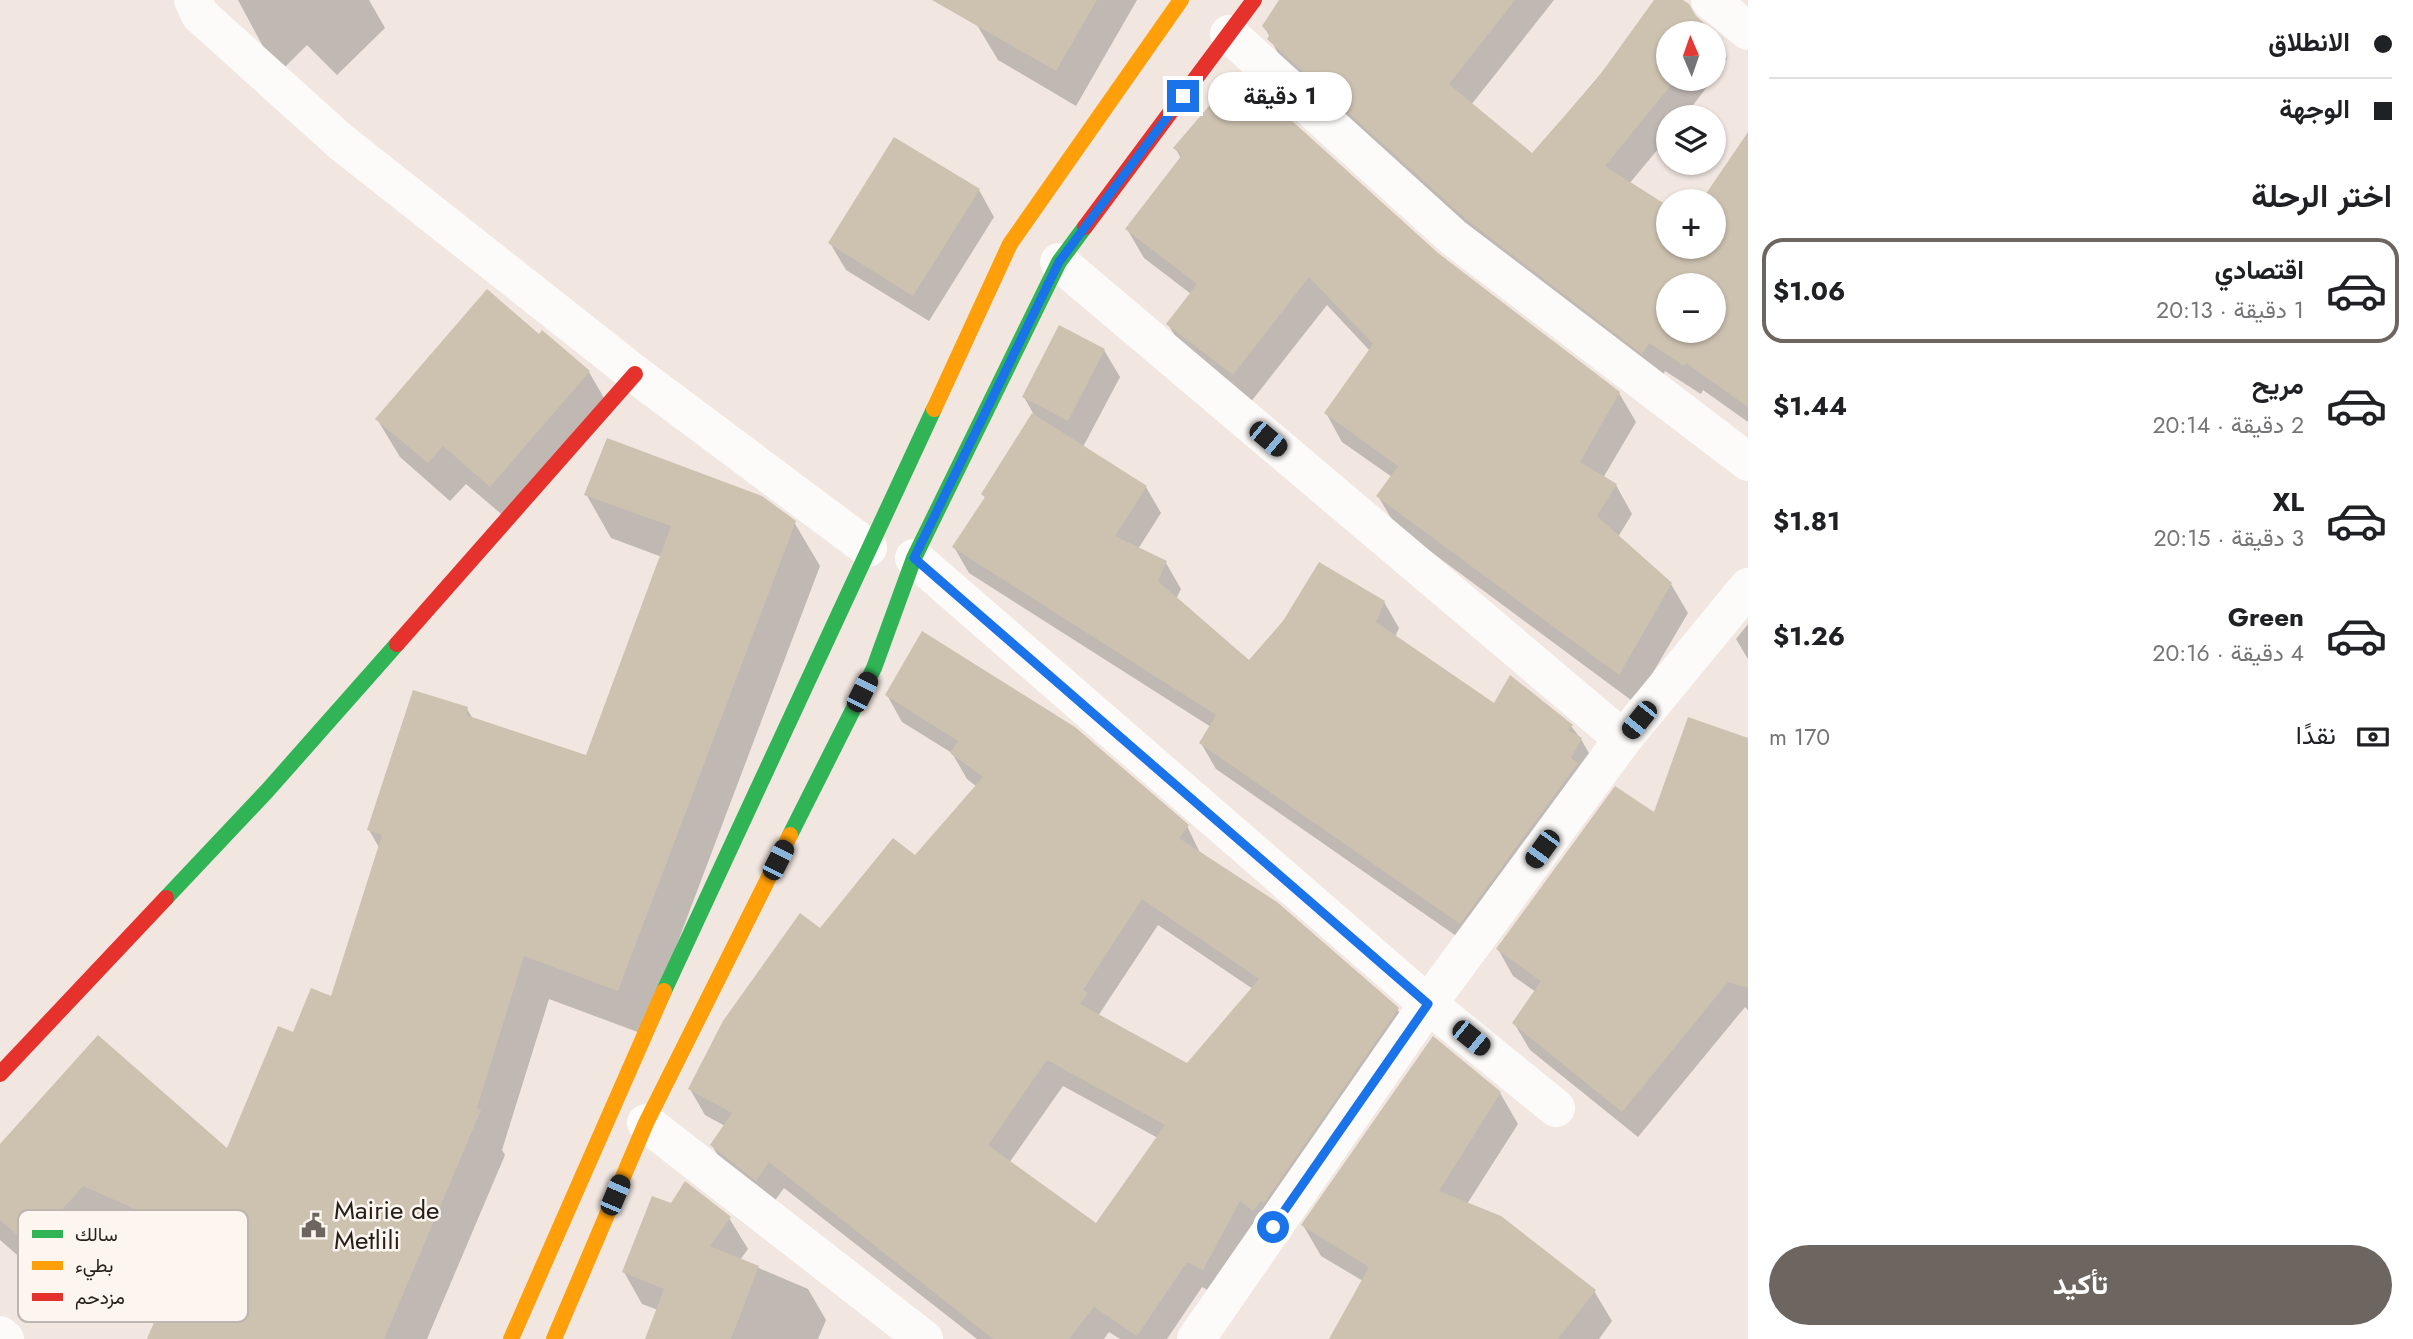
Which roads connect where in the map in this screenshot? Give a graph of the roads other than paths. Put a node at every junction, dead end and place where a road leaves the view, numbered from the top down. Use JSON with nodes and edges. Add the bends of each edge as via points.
{"nodes":[{"id":1,"x":193,"y":0,"type":"edge"},
{"id":2,"x":1181,"y":0,"type":"edge"},
{"id":3,"x":1254,"y":0,"type":"edge"},
{"id":4,"x":1710,"y":0,"type":"edge"},
{"id":5,"x":1748,"y":31,"type":"edge"},
{"id":6,"x":1229,"y":34,"type":"junction"},
{"id":7,"x":1059,"y":262,"type":"junction"},
{"id":8,"x":635,"y":374,"type":"junction"},
{"id":9,"x":1748,"y":462,"type":"edge"},
{"id":10,"x":869,"y":548,"type":"junction"},
{"id":11,"x":914,"y":558,"type":"junction"},
{"id":12,"x":1748,"y":587,"type":"edge"},
{"id":13,"x":1623,"y":739,"type":"junction"},
{"id":14,"x":1428,"y":1004,"type":"junction"},
{"id":15,"x":0,"y":1074,"type":"edge"},
{"id":16,"x":1556,"y":1108,"type":"dead end"},
{"id":17,"x":646,"y":1123,"type":"junction"},
{"id":18,"x":0,"y":1335,"type":"edge"},
{"id":19,"x":5,"y":1339,"type":"edge"},
{"id":20,"x":511,"y":1339,"type":"edge"},
{"id":21,"x":554,"y":1339,"type":"edge"},
{"id":22,"x":924,"y":1339,"type":"edge"},
{"id":23,"x":1196,"y":1339,"type":"edge"}],
"edges":[{"from":1,"to":8,"type":"street","via":[[200,15],[341,142]]},
{"from":2,"to":10,"type":"main road","via":[[1010,244]]},
{"from":3,"to":6,"type":"main road"},
{"from":4,"to":5,"type":"street"},
{"from":6,"to":7,"type":"main road"},
{"from":6,"to":9,"type":"street","via":[[1453,237]]},
{"from":7,"to":11,"type":"main road"},
{"from":7,"to":13,"type":"street"},
{"from":8,"to":10,"type":"street"},
{"from":8,"to":15,"type":"main road","via":[[267,791]]},
{"from":10,"to":20,"type":"main road","via":[[624,1078]]},
{"from":11,"to":14,"type":"street"},
{"from":11,"to":17,"type":"main road","via":[[874,668]]},
{"from":12,"to":13,"type":"street"},
{"from":13,"to":14,"type":"street"},
{"from":14,"to":16,"type":"street"},
{"from":14,"to":23,"type":"street"},
{"from":17,"to":21,"type":"main road"},
{"from":17,"to":22,"type":"street"},
{"from":18,"to":19,"type":"street"}]}
